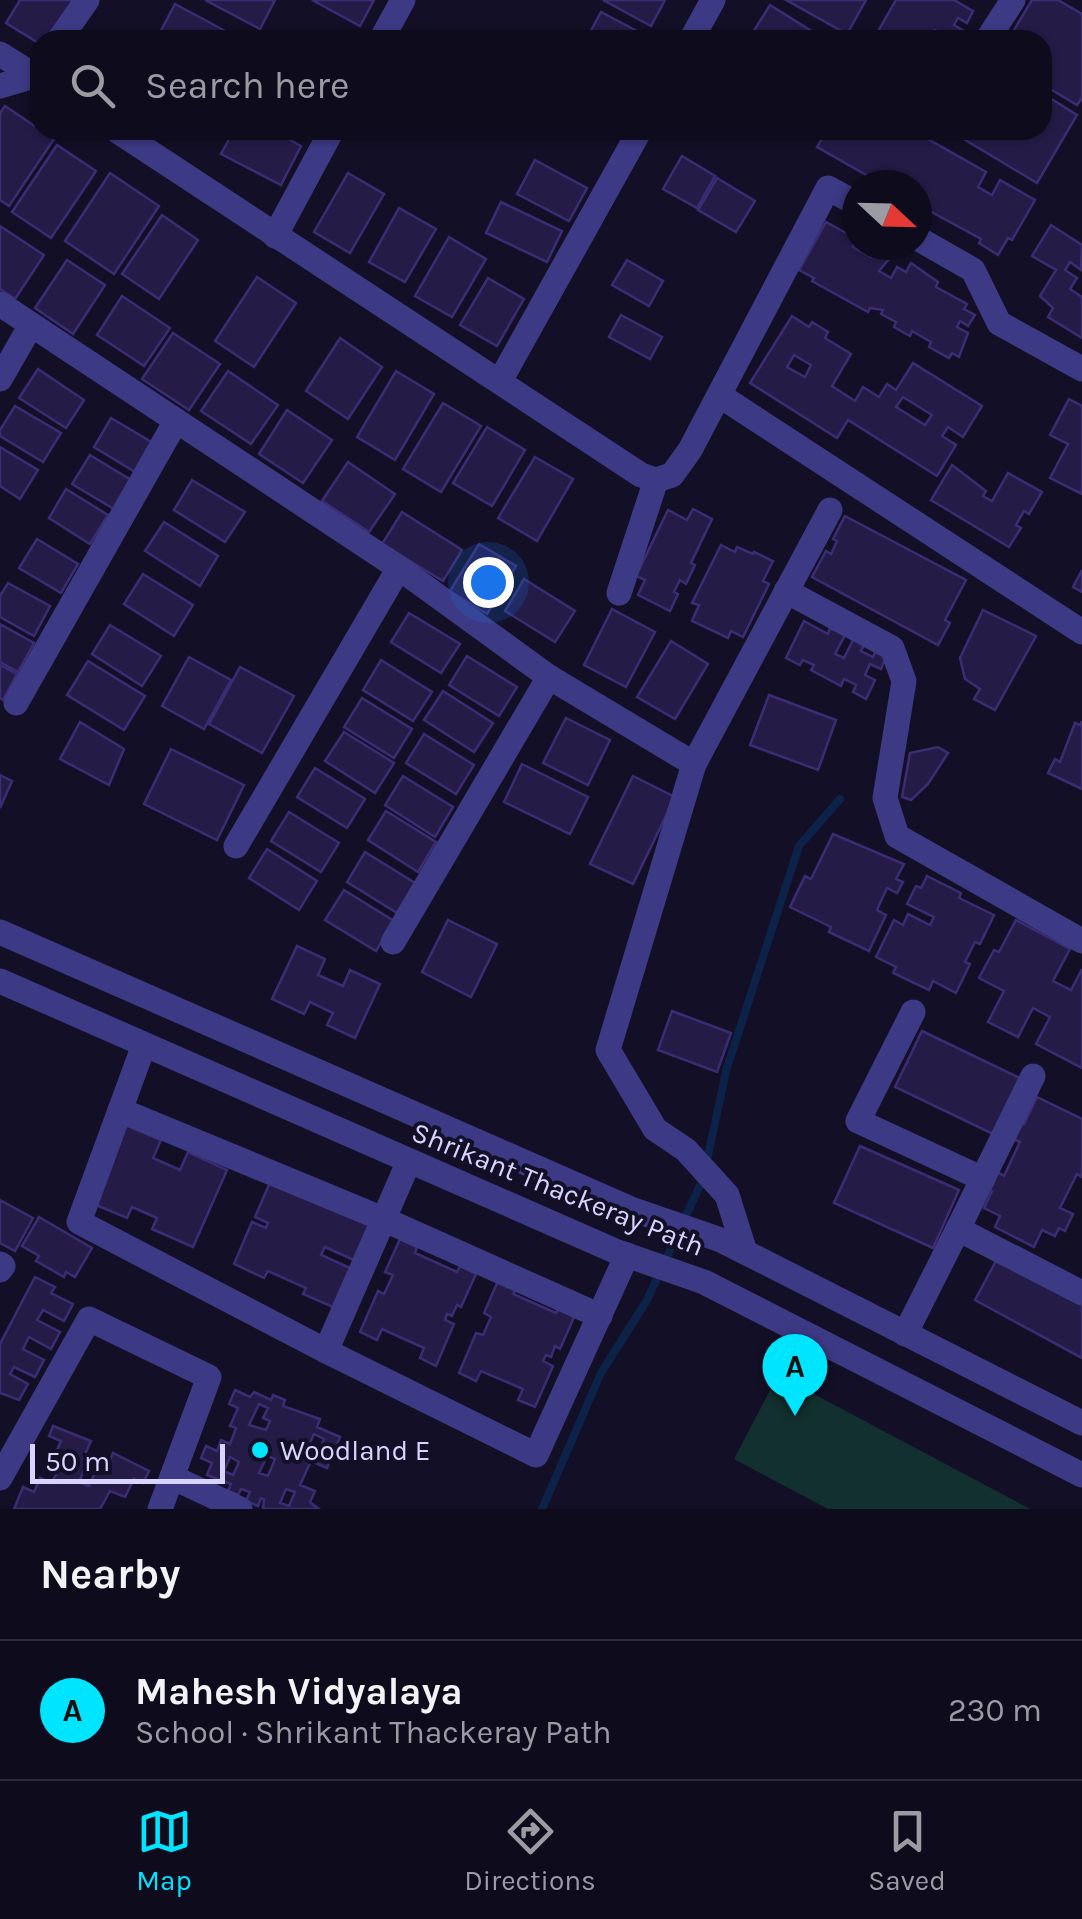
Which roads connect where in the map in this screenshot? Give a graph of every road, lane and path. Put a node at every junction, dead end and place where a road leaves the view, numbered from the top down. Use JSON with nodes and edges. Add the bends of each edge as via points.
{"nodes":[{"id":1,"x":86,"y":0,"type":"edge"},
{"id":2,"x":403,"y":0,"type":"edge"},
{"id":3,"x":713,"y":0,"type":"edge"},
{"id":4,"x":1013,"y":0,"type":"edge"},
{"id":5,"x":66,"y":30,"type":"edge"},
{"id":6,"x":386,"y":30,"type":"edge"},
{"id":7,"x":696,"y":30,"type":"edge"},
{"id":8,"x":994,"y":30,"type":"edge"},
{"id":9,"x":0,"y":54,"type":"edge"},
{"id":10,"x":30,"y":70,"type":"edge"},
{"id":11,"x":30,"y":77,"type":"edge"},
{"id":12,"x":0,"y":86,"type":"edge"},
{"id":13,"x":131,"y":140,"type":"edge"},
{"id":14,"x":327,"y":140,"type":"edge"},
{"id":15,"x":634,"y":140,"type":"edge"},
{"id":16,"x":842,"y":196,"type":"edge"},
{"id":17,"x":275,"y":236,"type":"junction"},
{"id":18,"x":932,"y":247,"type":"edge"},
{"id":19,"x":0,"y":304,"type":"edge"},
{"id":20,"x":31,"y":325,"type":"junction"},
{"id":21,"x":1082,"y":369,"type":"edge"},
{"id":22,"x":0,"y":379,"type":"edge"},
{"id":23,"x":500,"y":381,"type":"junction"},
{"id":24,"x":719,"y":394,"type":"junction"},
{"id":25,"x":176,"y":421,"type":"junction"},
{"id":26,"x":656,"y":480,"type":"junction"},
{"id":27,"x":830,"y":510,"type":"dead end"},
{"id":28,"x":399,"y":568,"type":"junction"},
{"id":29,"x":786,"y":591,"type":"junction"},
{"id":30,"x":619,"y":592,"type":"dead end"},
{"id":31,"x":1082,"y":632,"type":"edge"},
{"id":32,"x":549,"y":677,"type":"junction"},
{"id":33,"x":16,"y":703,"type":"dead end"},
{"id":34,"x":694,"y":764,"type":"junction"},
{"id":35,"x":236,"y":846,"type":"dead end"},
{"id":36,"x":0,"y":932,"type":"edge"},
{"id":37,"x":393,"y":942,"type":"dead end"},
{"id":38,"x":1082,"y":942,"type":"edge"},
{"id":39,"x":0,"y":982,"type":"edge"},
{"id":40,"x":913,"y":1012,"type":"dead end"},
{"id":41,"x":144,"y":1044,"type":"junction"},
{"id":42,"x":1033,"y":1076,"type":"dead end"},
{"id":43,"x":120,"y":1110,"type":"junction"},
{"id":44,"x":409,"y":1161,"type":"junction"},
{"id":45,"x":982,"y":1179,"type":"junction"},
{"id":46,"x":384,"y":1219,"type":"junction"},
{"id":47,"x":958,"y":1229,"type":"junction"},
{"id":48,"x":745,"y":1252,"type":"junction"},
{"id":49,"x":636,"y":1259,"type":"junction"},
{"id":50,"x":1082,"y":1293,"type":"edge"},
{"id":51,"x":600,"y":1316,"type":"junction"},
{"id":52,"x":905,"y":1334,"type":"junction"},
{"id":53,"x":326,"y":1351,"type":"junction"},
{"id":54,"x":1082,"y":1423,"type":"edge"},
{"id":55,"x":1082,"y":1474,"type":"edge"},
{"id":56,"x":172,"y":1477,"type":"junction"},
{"id":57,"x":0,"y":1478,"type":"edge"},
{"id":58,"x":160,"y":1509,"type":"edge"},
{"id":59,"x":240,"y":1509,"type":"edge"}],
"edges":[{"from":1,"to":5,"type":"street"},
{"from":2,"to":6,"type":"street"},
{"from":3,"to":7,"type":"street"},
{"from":4,"to":8,"type":"street"},
{"from":9,"to":10,"type":"street"},
{"from":11,"to":12,"type":"street"},
{"from":13,"to":17,"type":"street"},
{"from":14,"to":17,"type":"street"},
{"from":15,"to":23,"type":"street"},
{"from":16,"to":24,"type":"street","via":[[828,188]]},
{"from":17,"to":23,"type":"street"},
{"from":18,"to":21,"type":"street","via":[[973,270],[999,322]]},
{"from":19,"to":20,"type":"street"},
{"from":20,"to":22,"type":"street"},
{"from":20,"to":25,"type":"street"},
{"from":23,"to":26,"type":"street"},
{"from":24,"to":26,"type":"street","via":[[690,450],[672,474]]},
{"from":24,"to":31,"type":"street"},
{"from":25,"to":28,"type":"street"},
{"from":25,"to":33,"type":"street"},
{"from":26,"to":30,"type":"street"},
{"from":27,"to":29,"type":"street"},
{"from":28,"to":32,"type":"street"},
{"from":28,"to":35,"type":"street"},
{"from":29,"to":34,"type":"street"},
{"from":29,"to":38,"type":"street","via":[[892,648],[904,680],[884,798],[897,836]]},
{"from":32,"to":34,"type":"street"},
{"from":32,"to":37,"type":"street"},
{"from":34,"to":48,"type":"street","via":[[608,1050],[655,1129],[686,1150],[728,1195]]},
{"from":36,"to":48,"type":"street","name":"Shrikant Thackeray Path"},
{"from":39,"to":41,"type":"street","name":"Shrikant Thackeray Path"},
{"from":40,"to":45,"type":"street","via":[[858,1121]]},
{"from":41,"to":43,"type":"street"},
{"from":41,"to":44,"type":"street","name":"Shrikant Thackeray Path"},
{"from":42,"to":45,"type":"street"},
{"from":43,"to":46,"type":"street"},
{"from":43,"to":53,"type":"street","via":[[78,1222]]},
{"from":44,"to":46,"type":"street"},
{"from":44,"to":49,"type":"street","name":"Shrikant Thackeray Path"},
{"from":45,"to":47,"type":"street"},
{"from":46,"to":51,"type":"street"},
{"from":46,"to":53,"type":"street"},
{"from":47,"to":50,"type":"street"},
{"from":47,"to":52,"type":"street"},
{"from":48,"to":52,"type":"street","name":"Shrikant Thackeray Path"},
{"from":49,"to":51,"type":"street"},
{"from":49,"to":55,"type":"street","name":"Shrikant Thackeray Path","via":[[704,1282]]},
{"from":51,"to":53,"type":"street","via":[[536,1455]]},
{"from":52,"to":54,"type":"street","name":"Shrikant Thackeray Path"},
{"from":56,"to":57,"type":"street","via":[[209,1377],[89,1319]]},
{"from":56,"to":58,"type":"street"},
{"from":56,"to":59,"type":"street"}]}
